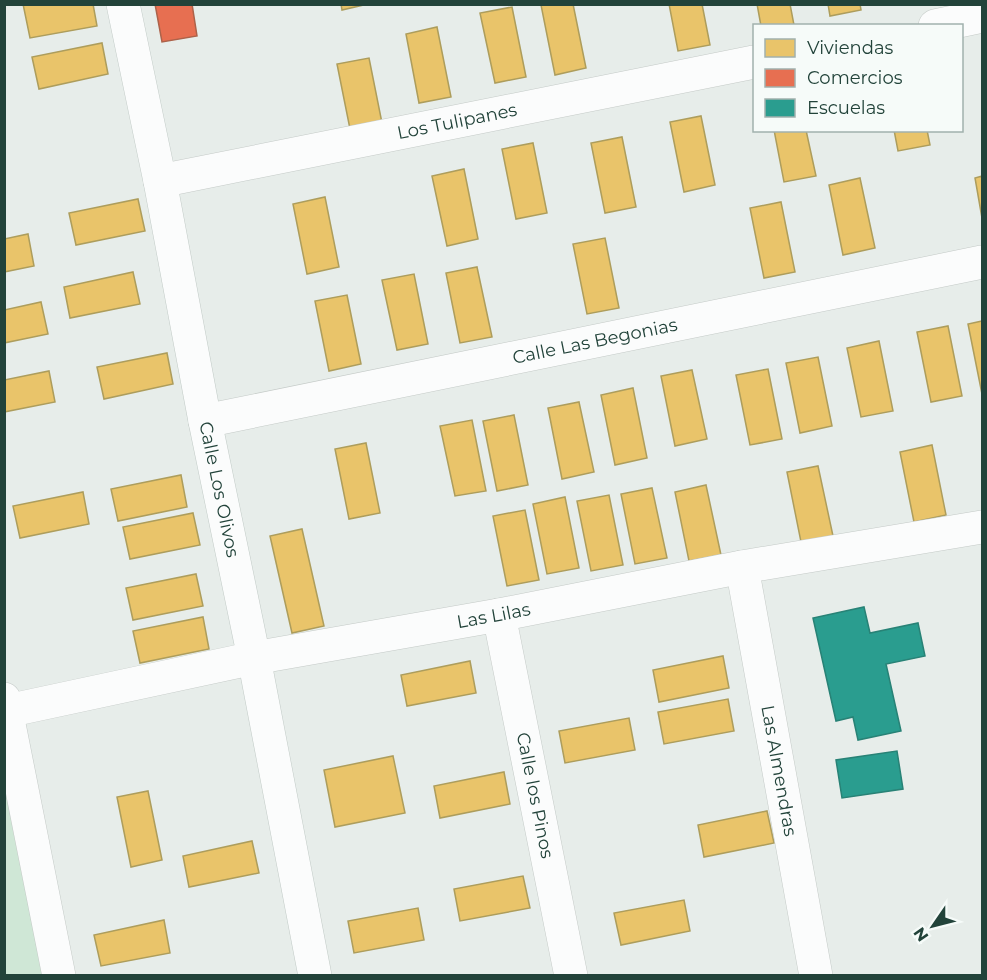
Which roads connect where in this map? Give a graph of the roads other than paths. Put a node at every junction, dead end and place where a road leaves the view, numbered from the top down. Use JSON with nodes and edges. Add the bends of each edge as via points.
{"nodes":[{"id":1,"x":123,"y":4,"type":"edge"},
{"id":2,"x":982,"y":16,"type":"edge"},
{"id":3,"x":944,"y":24,"type":"edge"},
{"id":4,"x":753,"y":62,"type":"edge"},
{"id":5,"x":160,"y":181,"type":"junction"},
{"id":6,"x":982,"y":262,"type":"edge"},
{"id":7,"x":206,"y":421,"type":"junction"},
{"id":8,"x":982,"y":527,"type":"edge"},
{"id":9,"x":742,"y":567,"type":"junction"},
{"id":10,"x":499,"y":615,"type":"junction"},
{"id":11,"x":254,"y":657,"type":"junction"},
{"id":12,"x":6,"y":705,"type":"edge"},
{"id":13,"x":59,"y":975,"type":"edge"},
{"id":14,"x":315,"y":975,"type":"edge"},
{"id":15,"x":571,"y":975,"type":"edge"},
{"id":16,"x":816,"y":975,"type":"edge"}],
"edges":[{"from":1,"to":5,"type":"street","name":"Calle Los Olivos"},
{"from":2,"to":3,"type":"street"},
{"from":4,"to":5,"type":"street","name":"Los Tulipanes"},
{"from":5,"to":7,"type":"street","name":"Calle Los Olivos"},
{"from":6,"to":7,"type":"street","name":"Calle Las Begonias"},
{"from":7,"to":11,"type":"street","name":"Calle Los Olivos"},
{"from":8,"to":9,"type":"street","name":"Las Lilas"},
{"from":9,"to":10,"type":"street","name":"Las Lilas"},
{"from":9,"to":16,"type":"street","name":"Las Almendras"},
{"from":10,"to":11,"type":"street","name":"Las Lilas"},
{"from":10,"to":15,"type":"street","name":"Calle los Pinos"},
{"from":11,"to":12,"type":"street","name":"Las Lilas"},
{"from":11,"to":14,"type":"street","name":"Calle Los Olivos"},
{"from":12,"to":13,"type":"street"}]}
